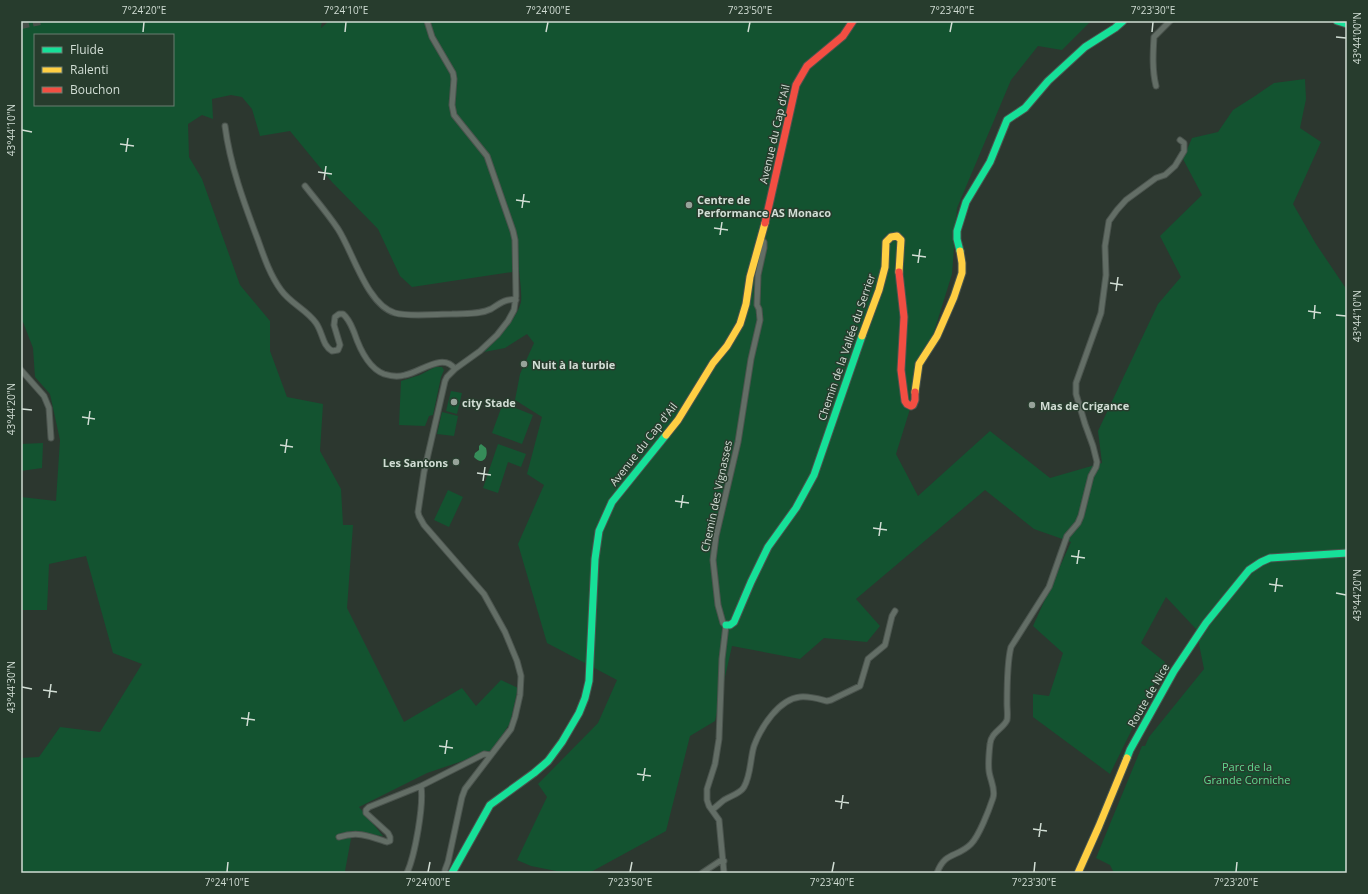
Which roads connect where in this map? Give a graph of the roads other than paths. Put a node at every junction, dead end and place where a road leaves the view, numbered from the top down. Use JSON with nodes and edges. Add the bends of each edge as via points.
{"nodes":[{"id":1,"x":428,"y":21,"type":"edge"},
{"id":2,"x":853,"y":21,"type":"edge"},
{"id":3,"x":1123,"y":21,"type":"edge"},
{"id":4,"x":1170,"y":21,"type":"edge"},
{"id":5,"x":1337,"y":21,"type":"edge"},
{"id":6,"x":1347,"y":24,"type":"edge"},
{"id":7,"x":1156,"y":86,"type":"dead end"},
{"id":8,"x":225,"y":126,"type":"dead end"},
{"id":9,"x":1180,"y":140,"type":"dead end"},
{"id":10,"x":305,"y":186,"type":"dead end"},
{"id":11,"x":761,"y":239,"type":"junction"},
{"id":12,"x":516,"y":300,"type":"junction"},
{"id":13,"x":746,"y":304,"type":"junction"},
{"id":14,"x":757,"y":305,"type":"junction"},
{"id":15,"x":455,"y":369,"type":"junction"},
{"id":16,"x":21,"y":370,"type":"edge"},
{"id":17,"x":51,"y":438,"type":"dead end"},
{"id":18,"x":1347,"y":553,"type":"edge"},
{"id":19,"x":895,"y":611,"type":"dead end"},
{"id":20,"x":726,"y":625,"type":"junction"},
{"id":21,"x":490,"y":755,"type":"junction"},
{"id":22,"x":422,"y":786,"type":"junction"},
{"id":23,"x":712,"y":810,"type":"junction"},
{"id":24,"x":339,"y":837,"type":"dead end"},
{"id":25,"x":724,"y":860,"type":"junction"},
{"id":26,"x":407,"y":873,"type":"edge"},
{"id":27,"x":445,"y":873,"type":"edge"},
{"id":28,"x":452,"y":873,"type":"edge"},
{"id":29,"x":702,"y":873,"type":"edge"},
{"id":30,"x":724,"y":873,"type":"edge"},
{"id":31,"x":937,"y":873,"type":"edge"},
{"id":32,"x":1078,"y":873,"type":"edge"}],
"edges":[{"from":1,"to":12,"type":"street","via":[[432,37],[453,73],[454,115],[487,156],[510,218],[515,240]]},
{"from":2,"to":11,"type":"main road","name":"Avenue du Cap d'Ail","via":[[838,41],[808,65],[796,85]]},
{"from":3,"to":20,"type":"main road","name":"Chemin de la Vallée du Serrier","via":[[1085,46],[1005,124],[990,162],[966,202],[962,214],[957,240],[962,273],[937,336],[919,364],[915,400],[911,406],[905,401],[901,370],[904,317],[899,266],[901,240],[897,236],[886,242],[885,267],[879,290],[814,475],[796,508],[768,547],[734,622]]},
{"from":4,"to":7,"type":"street","via":[[1154,37]]},
{"from":5,"to":6,"type":"main road"},
{"from":8,"to":15,"type":"street","via":[[241,195],[269,270],[280,290],[316,324],[326,348],[332,352],[338,350],[340,345],[334,324],[335,317],[344,314],[348,317],[365,356],[375,369],[383,374],[404,376],[443,361],[452,364]]},
{"from":9,"to":31,"type":"street","via":[[1184,143],[1184,151],[1174,166],[1165,175],[1156,178],[1126,200],[1109,221],[1101,313],[1076,383],[1076,394],[1093,446],[1096,467],[1091,476],[1081,516],[1067,536],[1050,587],[1012,646],[1007,719],[990,741],[989,770],[994,788],[991,804],[971,844],[940,864]]},
{"from":10,"to":12,"type":"street","via":[[338,229],[361,278],[384,308],[395,313],[412,314],[478,313],[490,310],[504,301]]},
{"from":11,"to":13,"type":"main road","name":"Avenue du Cap d'Ail","via":[[750,277]]},
{"from":11,"to":14,"type":"street","name":"Chemin des Vignasses","via":[[764,248],[758,275]]},
{"from":12,"to":15,"type":"street","via":[[514,310],[497,336]]},
{"from":13,"to":14,"type":"street"},
{"from":13,"to":28,"type":"main road","name":"Avenue du Cap d'Ail","via":[[740,324],[727,346],[712,363],[678,420],[612,502],[602,522],[595,559],[589,681],[585,698],[573,725],[548,761],[490,805]]},
{"from":14,"to":20,"type":"street","name":"Chemin des Vignasses","via":[[760,320],[713,560],[718,605]]},
{"from":15,"to":21,"type":"street","via":[[445,381],[424,472],[418,512],[424,525],[484,594],[517,660],[521,681],[515,717],[511,729]]},
{"from":16,"to":17,"type":"street","via":[[44,396],[49,408]]},
{"from":18,"to":32,"type":"main road","name":"Route de Nice","via":[[1275,557],[1261,562],[1245,574],[1206,623],[1145,720]]},
{"from":19,"to":23,"type":"street","via":[[885,645],[868,659],[860,686],[831,700],[802,696],[780,707],[771,716],[754,746],[744,788]]},
{"from":20,"to":23,"type":"street","name":"Chemin des Vignasses","via":[[719,740],[707,789],[707,800]]},
{"from":21,"to":22,"type":"street","via":[[484,754]]},
{"from":21,"to":27,"type":"street","via":[[465,789]]},
{"from":22,"to":24,"type":"street","via":[[366,810],[366,813],[388,833],[390,841],[354,834]]},
{"from":22,"to":26,"type":"street","via":[[412,862]]},
{"from":23,"to":25,"type":"street","name":"Chemin des Vignasses","via":[[719,820]]},
{"from":25,"to":29,"type":"street"},
{"from":25,"to":30,"type":"street","name":"Chemin des Vignasses"}]}
